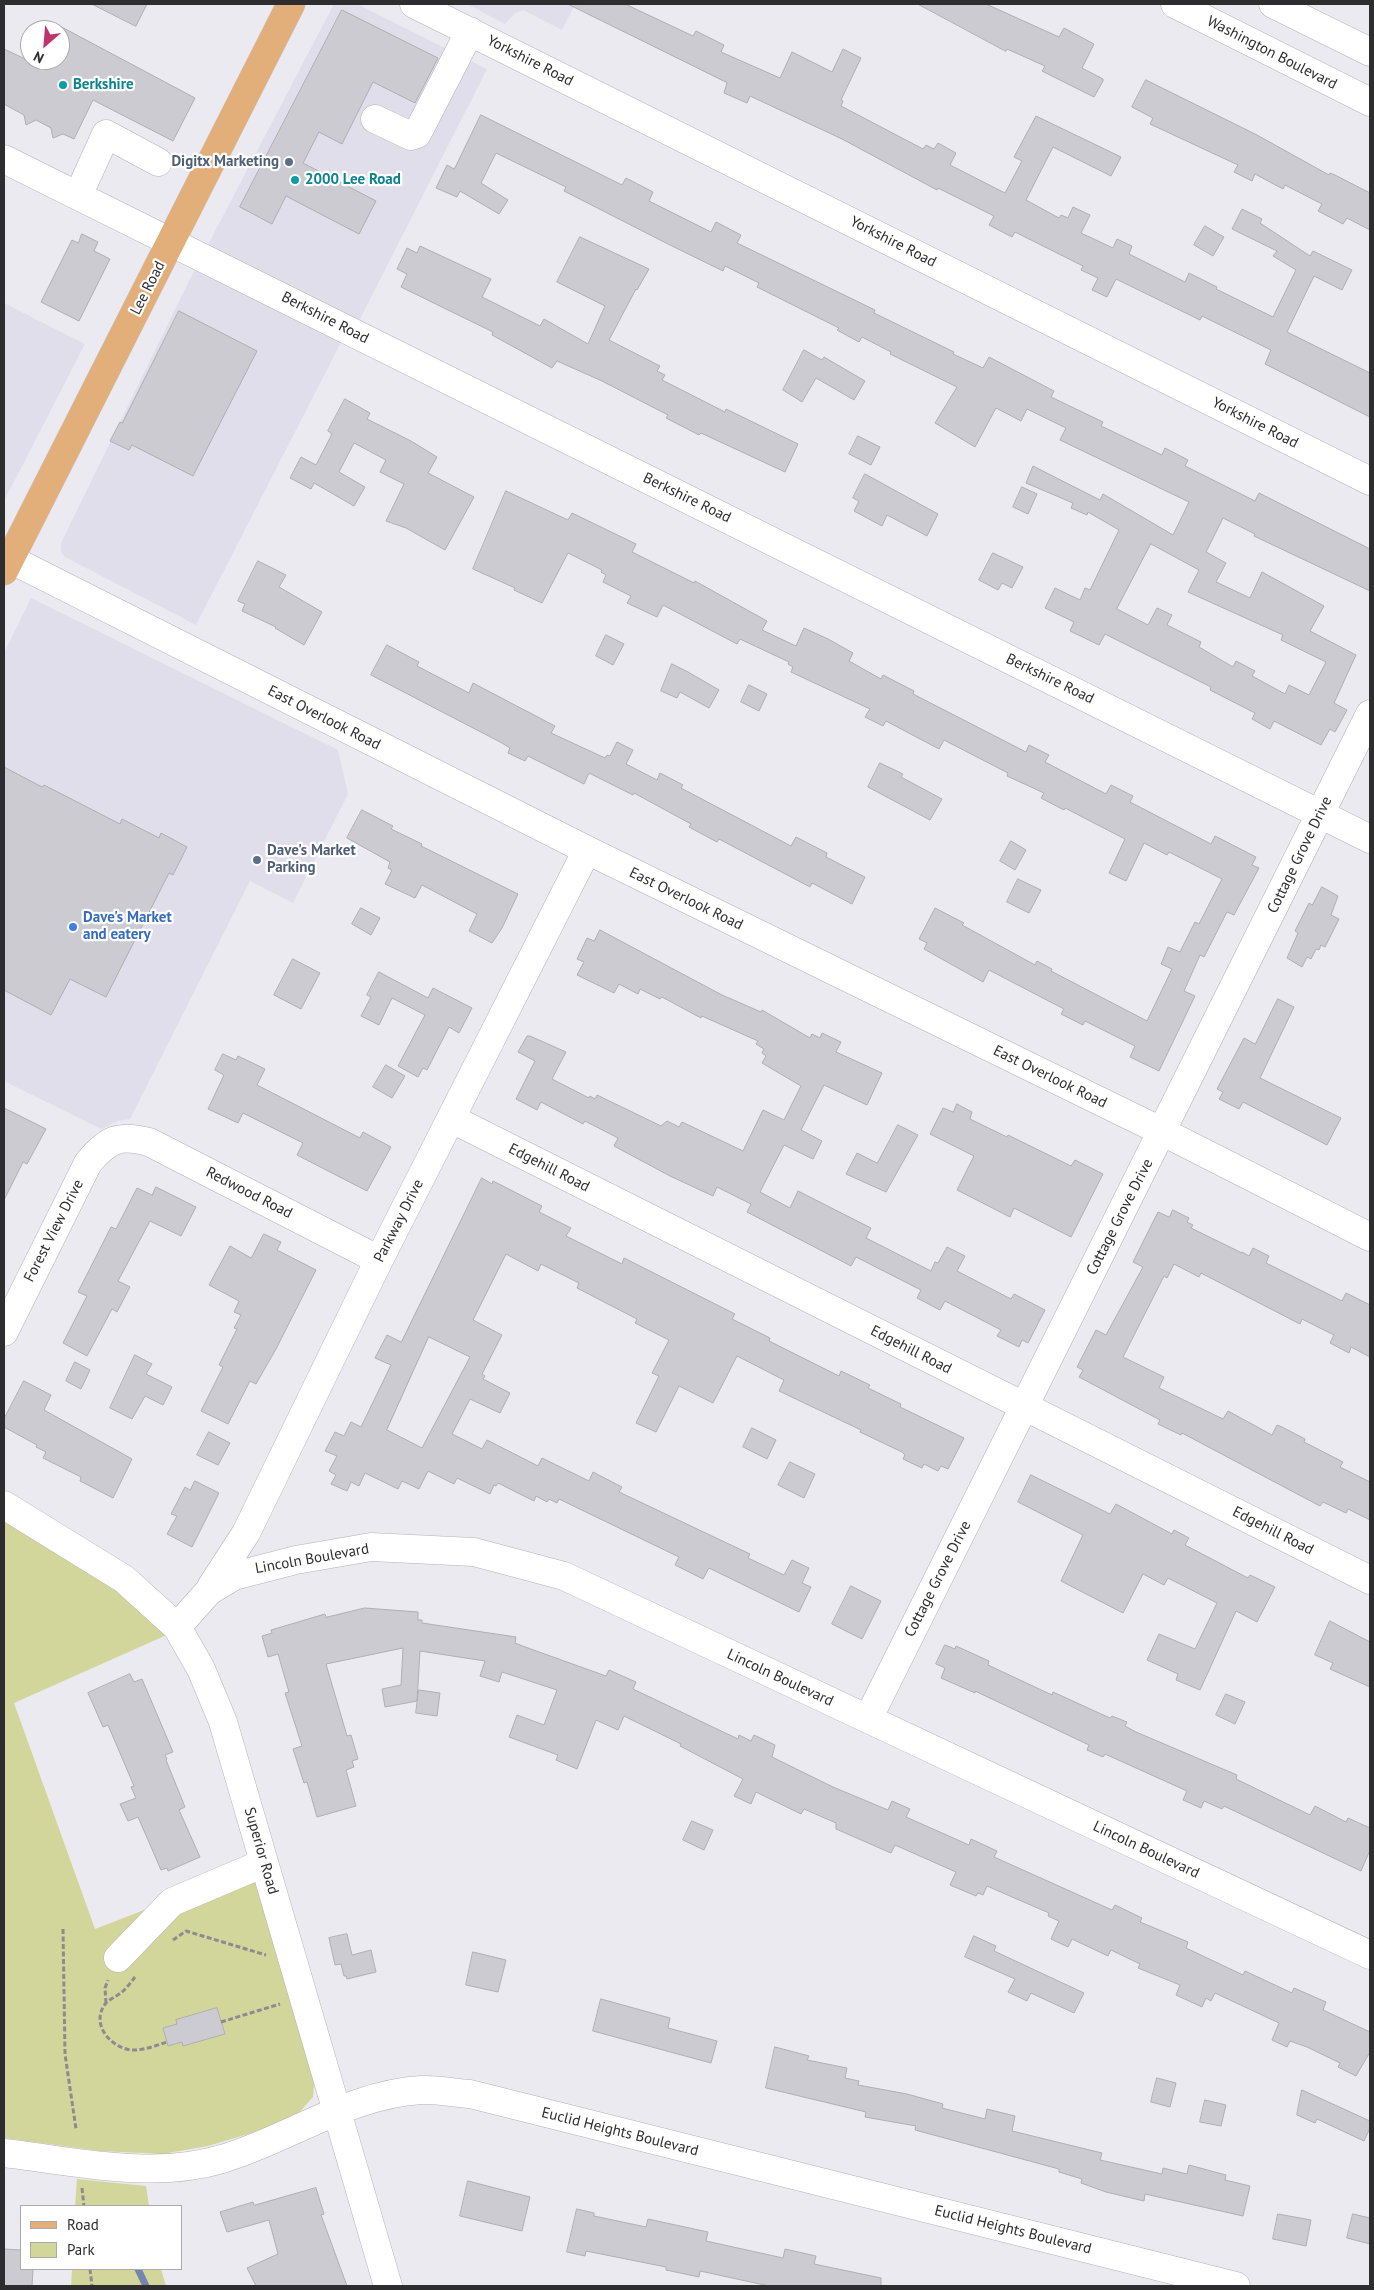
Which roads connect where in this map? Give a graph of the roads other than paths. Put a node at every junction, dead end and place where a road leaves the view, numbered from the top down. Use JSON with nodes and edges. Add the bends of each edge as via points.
{"nodes":[{"id":1,"x":291,"y":4,"type":"edge"},
{"id":2,"x":414,"y":4,"type":"edge"},
{"id":3,"x":1174,"y":4,"type":"edge"},
{"id":4,"x":1273,"y":4,"type":"edge"},
{"id":5,"x":470,"y":31,"type":"junction"},
{"id":6,"x":1370,"y":52,"type":"edge"},
{"id":7,"x":1370,"y":102,"type":"edge"},
{"id":8,"x":375,"y":119,"type":"dead end"},
{"id":9,"x":4,"y":159,"type":"edge"},
{"id":10,"x":158,"y":162,"type":"dead end"},
{"id":11,"x":78,"y":196,"type":"junction"},
{"id":12,"x":172,"y":242,"type":"junction"},
{"id":13,"x":1370,"y":481,"type":"edge"},
{"id":14,"x":6,"y":562,"type":"edge"},
{"id":15,"x":1370,"y":714,"type":"edge"},
{"id":16,"x":1320,"y":813,"type":"junction"},
{"id":17,"x":1370,"y":839,"type":"edge"},
{"id":18,"x":587,"y":850,"type":"junction"},
{"id":19,"x":452,"y":1119,"type":"junction"},
{"id":20,"x":1163,"y":1132,"type":"junction"},
{"id":21,"x":115,"y":1139,"type":"joint"},
{"id":22,"x":1370,"y":1237,"type":"edge"},
{"id":23,"x":380,"y":1260,"type":"junction"},
{"id":24,"x":4,"y":1332,"type":"edge"},
{"id":25,"x":1025,"y":1408,"type":"junction"},
{"id":26,"x":4,"y":1505,"type":"edge"},
{"id":27,"x":1370,"y":1580,"type":"edge"},
{"id":28,"x":209,"y":1591,"type":"junction"},
{"id":29,"x":177,"y":1626,"type":"junction"},
{"id":30,"x":868,"y":1719,"type":"junction"},
{"id":31,"x":264,"y":1863,"type":"junction"},
{"id":32,"x":1370,"y":1955,"type":"edge"},
{"id":33,"x":123,"y":1967,"type":"road end"},
{"id":34,"x":338,"y":2112,"type":"junction"},
{"id":35,"x":4,"y":2153,"type":"edge"},
{"id":36,"x":388,"y":2286,"type":"edge"},
{"id":37,"x":1236,"y":2286,"type":"edge"}],
"edges":[{"from":1,"to":12,"type":"main road","name":"Lee Road"},
{"from":2,"to":5,"type":"street","name":"Yorkshire Road"},
{"from":3,"to":7,"type":"street","name":"Washington Boulevard"},
{"from":4,"to":6,"type":"street"},
{"from":5,"to":8,"type":"street","via":[[418,134],[411,136]]},
{"from":5,"to":13,"type":"street","name":"Yorkshire Road"},
{"from":9,"to":11,"type":"street","name":"Berkshire Road"},
{"from":10,"to":11,"type":"street","via":[[106,134]]},
{"from":11,"to":12,"type":"street","name":"Berkshire Road"},
{"from":12,"to":14,"type":"main road","name":"Lee Road"},
{"from":12,"to":16,"type":"street","name":"Berkshire Road"},
{"from":14,"to":18,"type":"street","name":"East Overlook Road"},
{"from":15,"to":16,"type":"street","name":"Cottage Grove Drive"},
{"from":16,"to":17,"type":"street","name":"Berkshire Road"},
{"from":16,"to":20,"type":"street","name":"Cottage Grove Drive"},
{"from":18,"to":19,"type":"street","name":"Parkway Drive"},
{"from":18,"to":20,"type":"street","name":"East Overlook Road"},
{"from":19,"to":23,"type":"street","name":"Parkway Drive"},
{"from":19,"to":25,"type":"street","name":"Edgehill Road"},
{"from":20,"to":22,"type":"street","name":"East Overlook Road"},
{"from":20,"to":25,"type":"street","name":"Cottage Grove Drive"},
{"from":21,"to":23,"type":"street","name":"Redwood Road","via":[[149,1142]]},
{"from":21,"to":24,"type":"street","name":"Forest View Drive","via":[[101,1148],[88,1163]]},
{"from":23,"to":28,"type":"street","name":"Parkway Drive","via":[[246,1533]]},
{"from":25,"to":27,"type":"street","name":"Edgehill Road"},
{"from":25,"to":30,"type":"street","name":"Cottage Grove Drive"},
{"from":26,"to":29,"type":"street","name":"Superior Road","via":[[124,1579]]},
{"from":28,"to":29,"type":"street","name":"Lincoln Boulevard"},
{"from":28,"to":30,"type":"street","name":"Lincoln Boulevard","via":[[234,1576],[259,1568],[371,1547],[474,1552],[564,1576]]},
{"from":29,"to":31,"type":"street","name":"Superior Road","via":[[201,1669],[223,1722]]},
{"from":30,"to":32,"type":"street","name":"Lincoln Boulevard"},
{"from":31,"to":33,"type":"street","via":[[172,1902]]},
{"from":31,"to":34,"type":"street","name":"Superior Road"},
{"from":34,"to":35,"type":"street","name":"Euclid Heights Boulevard","via":[[220,2160],[182,2166],[143,2169]]},
{"from":34,"to":36,"type":"street","name":"Superior Road"},
{"from":34,"to":37,"type":"street","name":"Euclid Heights Boulevard","via":[[387,2095],[422,2090],[470,2094]]}]}
